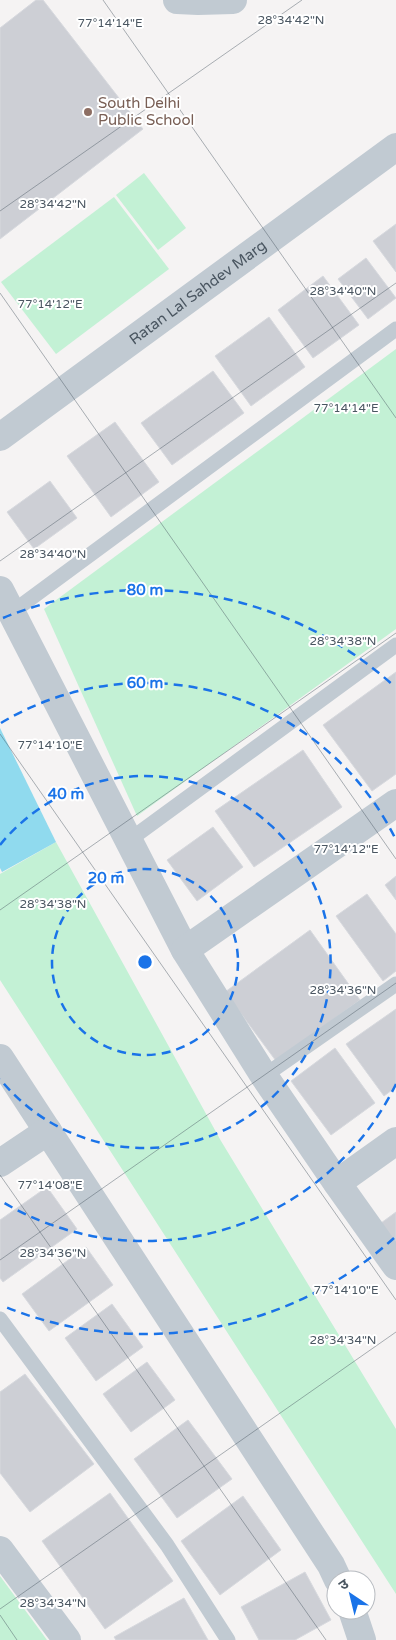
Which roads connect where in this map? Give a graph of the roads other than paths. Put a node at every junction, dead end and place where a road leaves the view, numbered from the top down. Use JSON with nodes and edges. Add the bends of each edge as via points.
{"nodes":[{"id":1,"x":177,"y":0,"type":"edge"},
{"id":2,"x":233,"y":0,"type":"edge"},
{"id":3,"x":396,"y":147,"type":"edge"},
{"id":4,"x":396,"y":329,"type":"edge"},
{"id":5,"x":0,"y":437,"type":"edge"},
{"id":6,"x":6,"y":602,"type":"edge"},
{"id":7,"x":396,"y":645,"type":"edge"},
{"id":8,"x":396,"y":803,"type":"edge"},
{"id":9,"x":128,"y":841,"type":"junction"},
{"id":10,"x":185,"y":950,"type":"junction"},
{"id":11,"x":396,"y":984,"type":"edge"},
{"id":12,"x":0,"y":1058,"type":"edge"},
{"id":13,"x":264,"y":1076,"type":"junction"},
{"id":14,"x":48,"y":1131,"type":"junction"},
{"id":15,"x":396,"y":1141,"type":"edge"},
{"id":16,"x":0,"y":1163,"type":"edge"},
{"id":17,"x":337,"y":1183,"type":"junction"},
{"id":18,"x":396,"y":1266,"type":"edge"},
{"id":19,"x":0,"y":1319,"type":"edge"},
{"id":20,"x":0,"y":1550,"type":"edge"},
{"id":21,"x":333,"y":1570,"type":"edge"},
{"id":22,"x":355,"y":1620,"type":"edge"},
{"id":23,"x":67,"y":1640,"type":"edge"},
{"id":24,"x":228,"y":1640,"type":"edge"},
{"id":25,"x":362,"y":1640,"type":"edge"}],
"edges":[{"from":1,"to":2,"type":"street"},
{"from":3,"to":5,"type":"street","name":"Ratan Lal Sahdev Marg"},
{"from":4,"to":6,"type":"lane"},
{"from":6,"to":9,"type":"street"},
{"from":7,"to":9,"type":"lane"},
{"from":8,"to":10,"type":"street"},
{"from":9,"to":10,"type":"street"},
{"from":10,"to":13,"type":"street"},
{"from":11,"to":13,"type":"lane"},
{"from":12,"to":14,"type":"street"},
{"from":13,"to":17,"type":"street"},
{"from":14,"to":16,"type":"street"},
{"from":14,"to":21,"type":"street"},
{"from":15,"to":17,"type":"street"},
{"from":17,"to":18,"type":"street"},
{"from":19,"to":24,"type":"lane","via":[[167,1545]]},
{"from":20,"to":23,"type":"street"},
{"from":22,"to":25,"type":"street"}]}
